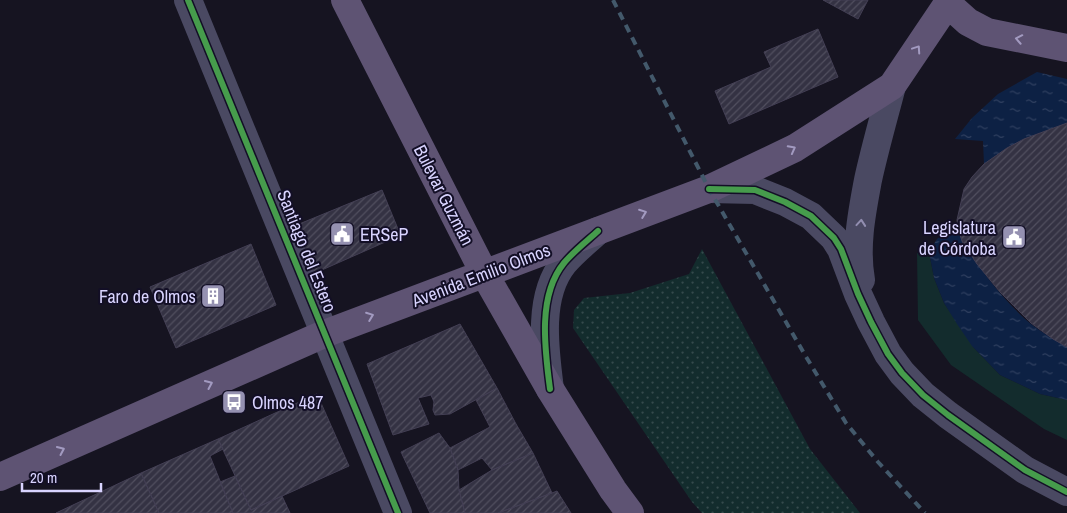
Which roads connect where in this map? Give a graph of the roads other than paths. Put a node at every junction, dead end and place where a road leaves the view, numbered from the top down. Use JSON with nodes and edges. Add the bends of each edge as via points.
{"nodes":[{"id":1,"x":188,"y":0,"type":"edge"},
{"id":2,"x":345,"y":0,"type":"edge"},
{"id":3,"x":949,"y":2,"type":"edge"},
{"id":4,"x":1067,"y":48,"type":"edge"},
{"id":5,"x":892,"y":86,"type":"junction"},
{"id":6,"x":708,"y":188,"type":"junction"},
{"id":7,"x":598,"y":231,"type":"junction"},
{"id":8,"x":484,"y":274,"type":"junction"},
{"id":9,"x":871,"y":322,"type":"junction"},
{"id":10,"x":324,"y":334,"type":"junction"},
{"id":11,"x":550,"y":389,"type":"junction"},
{"id":12,"x":0,"y":477,"type":"edge"},
{"id":13,"x":1067,"y":492,"type":"edge"},
{"id":14,"x":398,"y":513,"type":"edge"},
{"id":15,"x":630,"y":513,"type":"edge"}],
"edges":[{"from":1,"to":10,"type":"street","name":"Santiago del Estero"},
{"from":2,"to":8,"type":"main road","name":"Bulevar Guzmán"},
{"from":4,"to":3,"type":"main road","one_way":true,"via":[[987,32],[968,22]]},
{"from":5,"to":3,"type":"main road","name":"Avenida Emilio Olmos","one_way":true},
{"from":6,"to":5,"type":"main road","name":"Avenida Emilio Olmos","one_way":true,"via":[[795,148]]},
{"from":9,"to":5,"type":"street","one_way":true,"via":[[858,250],[874,154]]},
{"from":7,"to":6,"type":"main road","name":"Avenida Emilio Olmos","one_way":true},
{"from":6,"to":9,"type":"street","via":[[755,190],[811,216],[841,248]]},
{"from":7,"to":8,"type":"main road","name":"Avenida Emilio Olmos"},
{"from":7,"to":11,"type":"street","via":[[564,264],[548,298],[545,329]]},
{"from":10,"to":8,"type":"main road","name":"Avenida Emilio Olmos","one_way":true},
{"from":8,"to":11,"type":"main road","name":"Bulevar Guzmán"},
{"from":9,"to":13,"type":"street","via":[[888,354],[923,395],[1026,470]]},
{"from":12,"to":10,"type":"main road","name":"Avenida Emilio Olmos","one_way":true},
{"from":10,"to":14,"type":"street","name":"Santiago del Estero"},
{"from":11,"to":15,"type":"main road","name":"Bulevar Guzmán","via":[[612,490]]}]}
